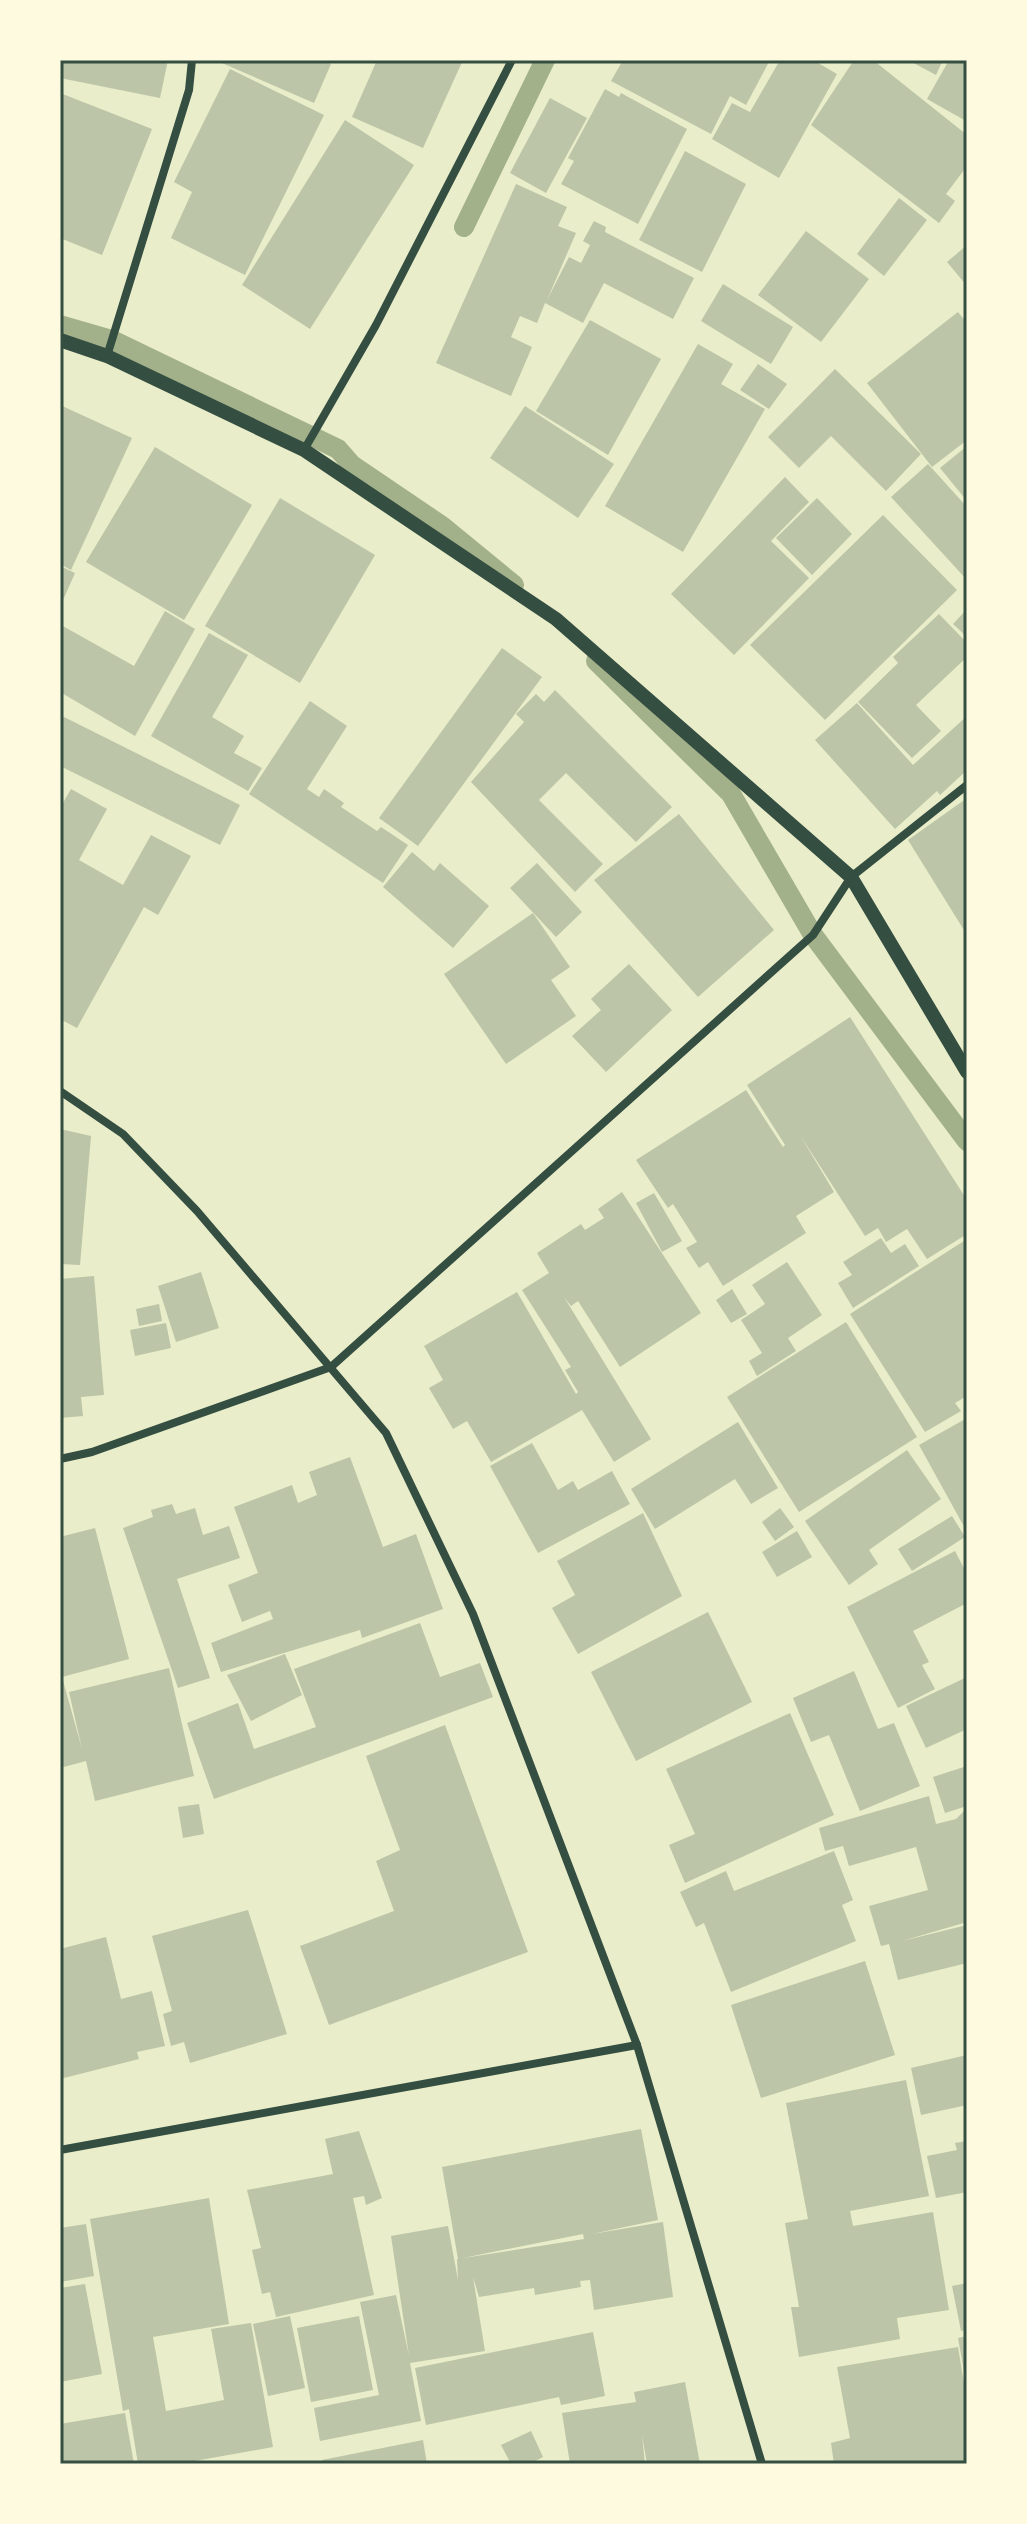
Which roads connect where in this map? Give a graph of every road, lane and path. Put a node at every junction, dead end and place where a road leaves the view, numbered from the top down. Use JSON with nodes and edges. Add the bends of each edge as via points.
{"nodes":[{"id":1,"x":192,"y":60,"type":"edge"},
{"id":2,"x":512,"y":60,"type":"edge"},
{"id":3,"x":60,"y":340,"type":"edge"},
{"id":4,"x":107,"y":356,"type":"junction"},
{"id":5,"x":304,"y":450,"type":"junction"},
{"id":6,"x":967,"y":785,"type":"edge"},
{"id":7,"x":851,"y":877,"type":"junction"},
{"id":8,"x":967,"y":1072,"type":"edge"},
{"id":9,"x":60,"y":1091,"type":"edge"},
{"id":10,"x":331,"y":1367,"type":"junction"},
{"id":11,"x":60,"y":1459,"type":"edge"},
{"id":12,"x":637,"y":2045,"type":"junction"},
{"id":13,"x":60,"y":2150,"type":"edge"},
{"id":14,"x":762,"y":2464,"type":"edge"}],
"edges":[{"from":1,"to":4,"type":"street","via":[[189,90]]},
{"from":2,"to":5,"type":"street","via":[[376,325]]},
{"from":3,"to":4,"type":"street"},
{"from":4,"to":5,"type":"street"},
{"from":5,"to":7,"type":"street","via":[[556,619]]},
{"from":6,"to":7,"type":"street"},
{"from":7,"to":8,"type":"street"},
{"from":7,"to":10,"type":"street","via":[[813,935]]},
{"from":9,"to":10,"type":"street","via":[[123,1134]]},
{"from":10,"to":11,"type":"street"},
{"from":10,"to":12,"type":"street","via":[[386,1433],[473,1614]]},
{"from":12,"to":13,"type":"street"},
{"from":12,"to":14,"type":"street"}]}
